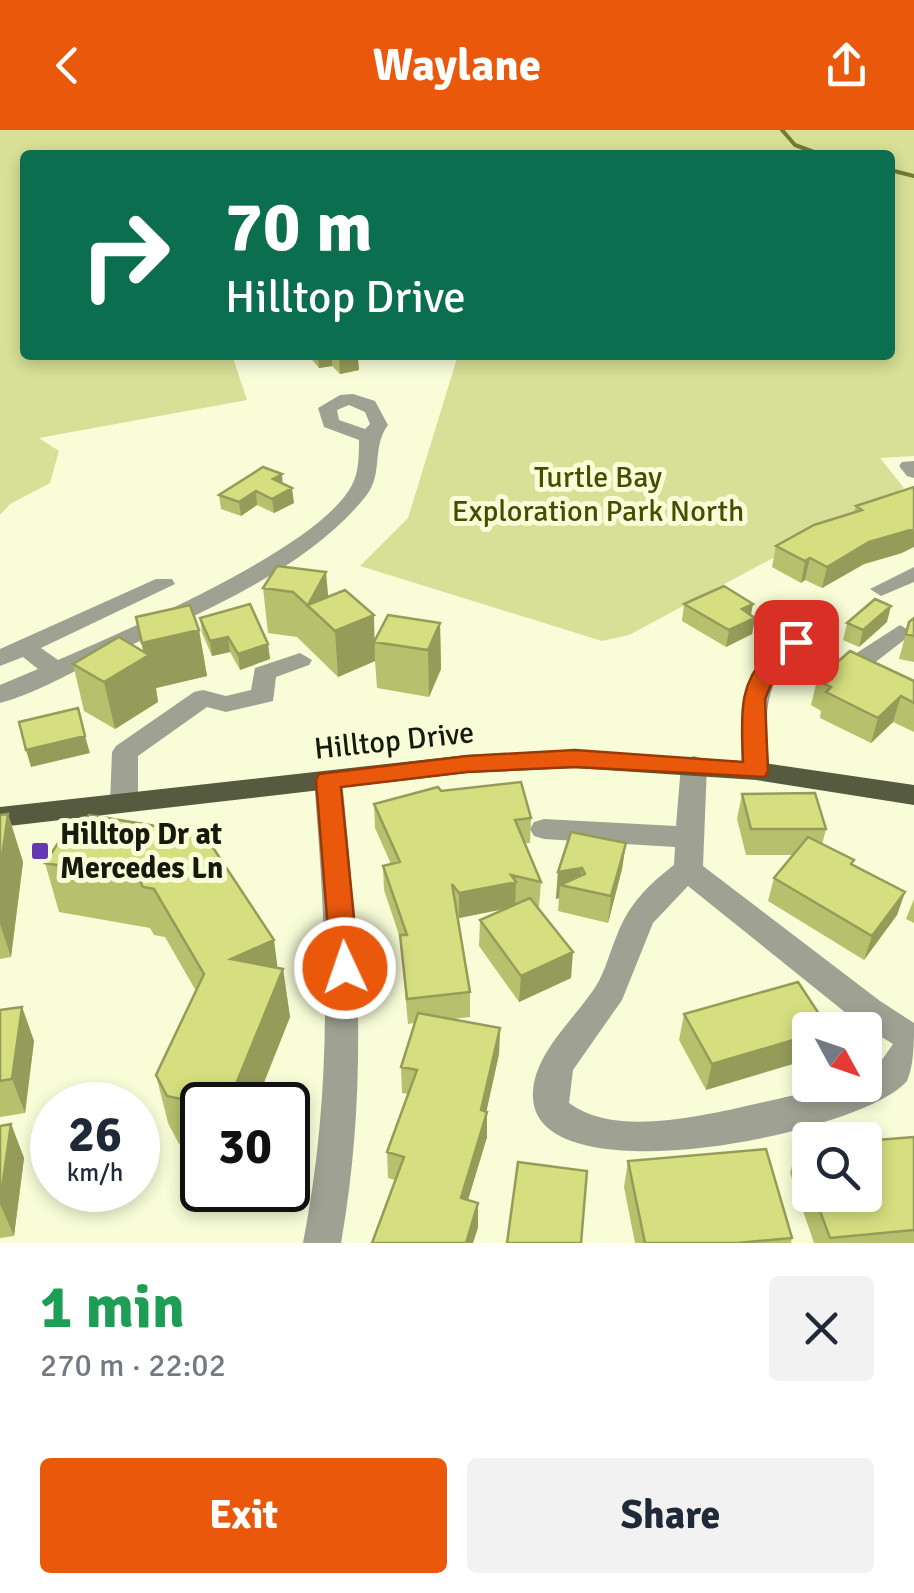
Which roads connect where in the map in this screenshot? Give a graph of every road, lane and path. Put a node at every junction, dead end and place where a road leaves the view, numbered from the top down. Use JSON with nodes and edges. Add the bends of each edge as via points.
{"nodes":[{"id":1,"x":369,"y":437,"type":"dead end"},
{"id":2,"x":914,"y":574,"type":"edge"},
{"id":3,"x":164,"y":584,"type":"dead end"},
{"id":4,"x":880,"y":589,"type":"dead end"},
{"id":5,"x":814,"y":630,"type":"dead end"},
{"id":6,"x":900,"y":632,"type":"dead end"},
{"id":7,"x":24,"y":647,"type":"junction"},
{"id":8,"x":0,"y":659,"type":"edge"},
{"id":9,"x":864,"y":659,"type":"edge"},
{"id":10,"x":300,"y":660,"type":"dead end"},
{"id":11,"x":55,"y":670,"type":"junction"},
{"id":12,"x":0,"y":695,"type":"edge"},
{"id":13,"x":694,"y":765,"type":"junction"},
{"id":14,"x":756,"y":771,"type":"junction"},
{"id":15,"x":328,"y":780,"type":"junction"},
{"id":16,"x":914,"y":795,"type":"edge"},
{"id":17,"x":124,"y":804,"type":"junction"},
{"id":18,"x":0,"y":817,"type":"edge"},
{"id":19,"x":544,"y":829,"type":"dead end"},
{"id":20,"x":689,"y":853,"type":"junction"},
{"id":21,"x":914,"y":1039,"type":"edge"},
{"id":22,"x":322,"y":1243,"type":"edge"}],
"edges":[{"from":1,"to":11,"type":"street","via":[[359,492],[313,535],[218,591]]},
{"from":2,"to":4,"type":"street"},
{"from":3,"to":7,"type":"street"},
{"from":5,"to":14,"type":"street","via":[[780,653],[758,686],[752,722]]},
{"from":6,"to":9,"type":"street"},
{"from":7,"to":8,"type":"street"},
{"from":7,"to":11,"type":"street"},
{"from":10,"to":17,"type":"street","via":[[264,673],[264,695],[226,704],[203,698],[126,752]]},
{"from":11,"to":12,"type":"street"},
{"from":13,"to":14,"type":"main road","name":"Hilltop Drive"},
{"from":13,"to":15,"type":"main road","name":"Hilltop Drive","via":[[558,759]]},
{"from":13,"to":20,"type":"street"},
{"from":14,"to":16,"type":"main road","name":"Hilltop Drive"},
{"from":15,"to":17,"type":"main road","name":"Hilltop Drive"},
{"from":15,"to":22,"type":"street","via":[[346,1029],[338,1147]]},
{"from":17,"to":18,"type":"main road","name":"Hilltop Drive"},
{"from":19,"to":20,"type":"street"},
{"from":20,"to":21,"type":"street","via":[[868,1012]]},
{"from":20,"to":21,"type":"street","via":[[642,915],[613,988],[559,1066],[550,1104],[562,1119],[588,1131],[628,1136],[775,1118],[877,1084],[896,1070]]}]}
